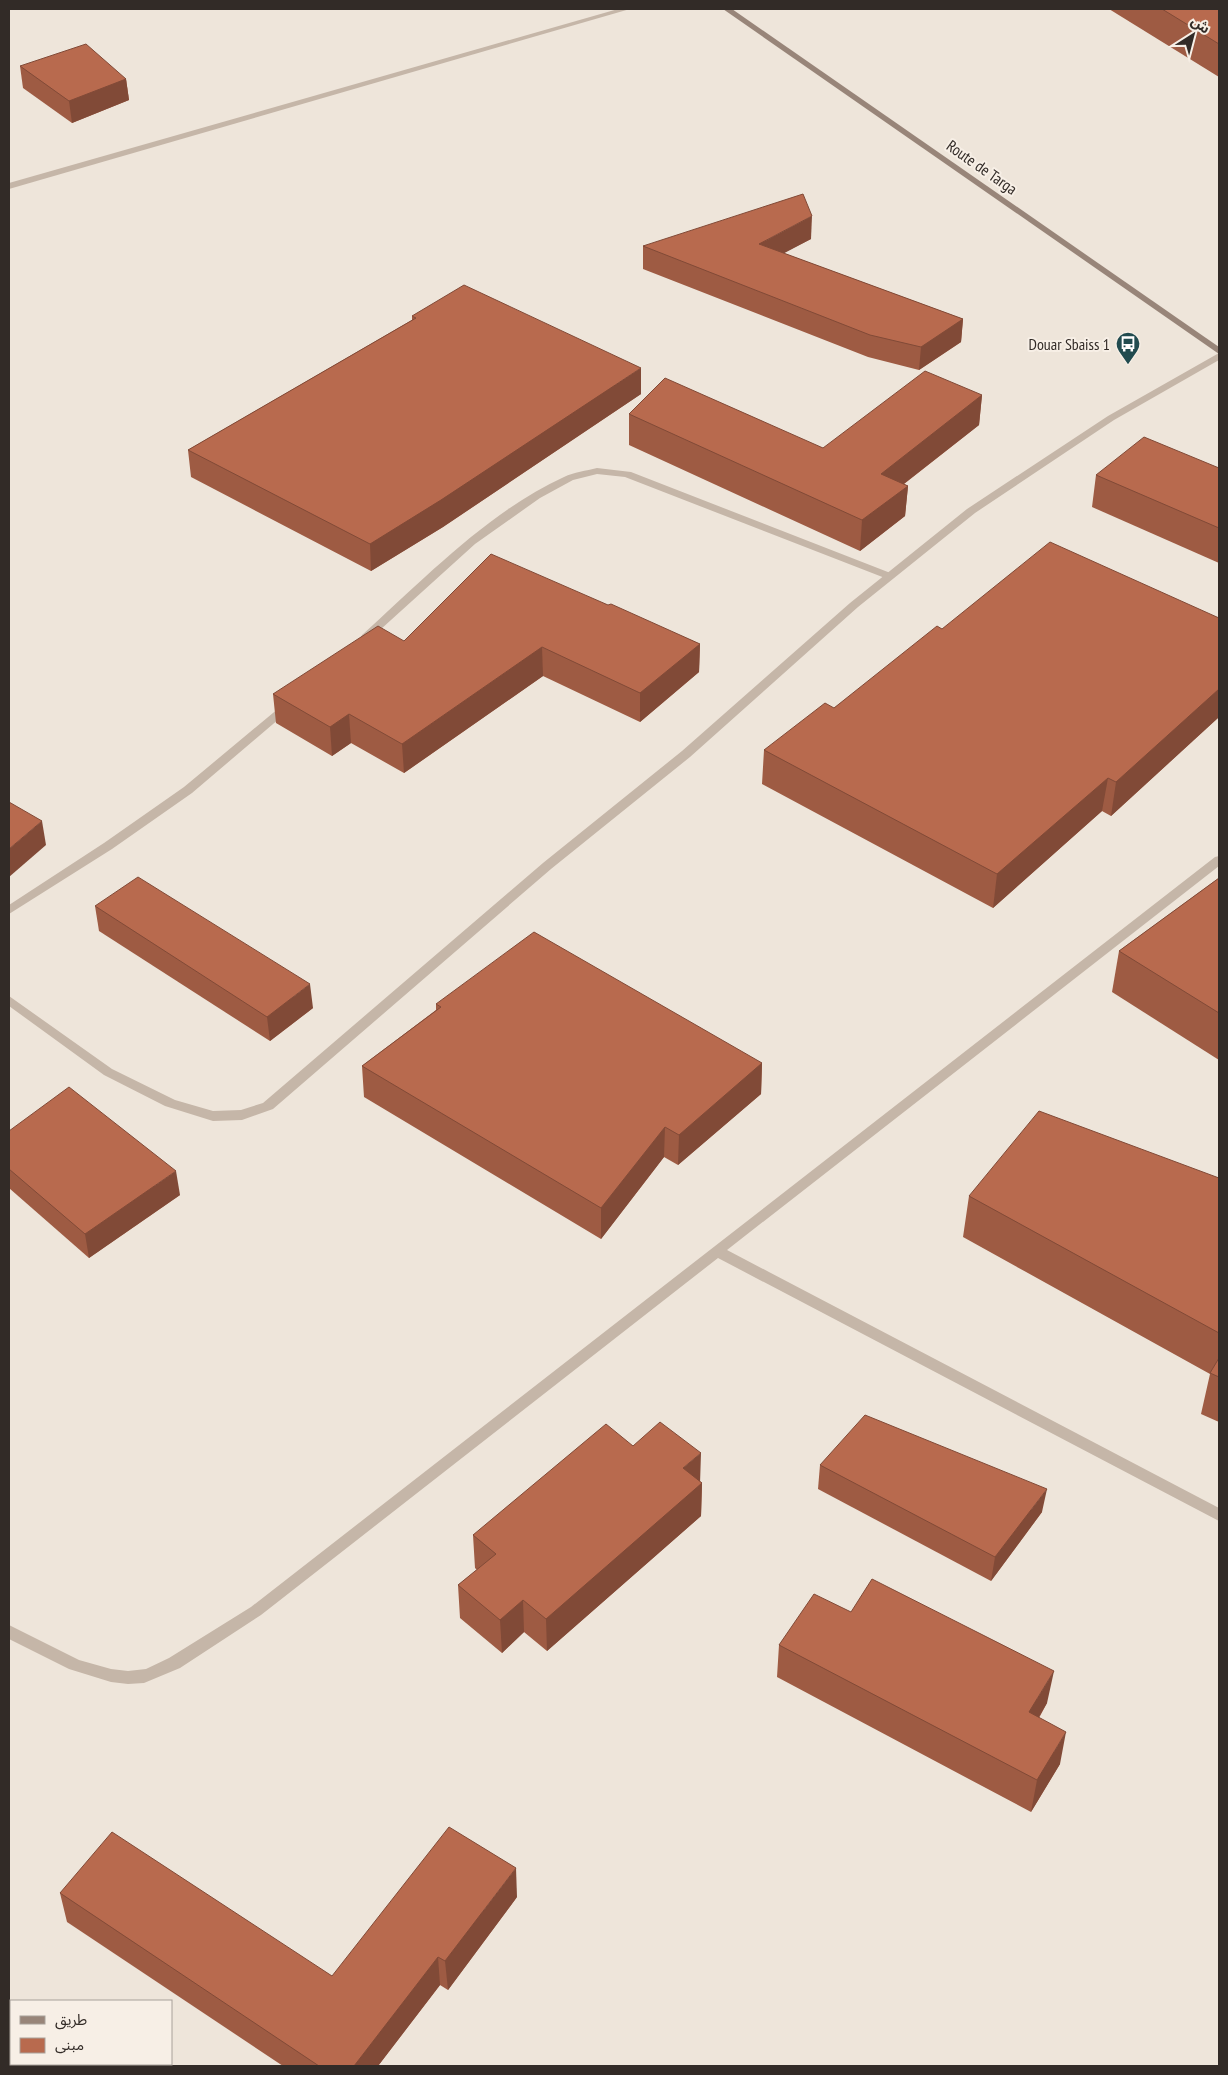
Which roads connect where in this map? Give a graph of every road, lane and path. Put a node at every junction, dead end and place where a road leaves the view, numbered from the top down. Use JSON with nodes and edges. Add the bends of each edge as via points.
{"nodes":[{"id":1,"x":626,"y":9,"type":"edge"},
{"id":2,"x":727,"y":9,"type":"edge"},
{"id":3,"x":9,"y":186,"type":"edge"},
{"id":4,"x":1219,"y":351,"type":"edge"},
{"id":5,"x":1219,"y":356,"type":"edge"},
{"id":6,"x":889,"y":576,"type":"junction"},
{"id":7,"x":356,"y":646,"type":"edge"},
{"id":8,"x":298,"y":697,"type":"edge"},
{"id":9,"x":1219,"y":860,"type":"edge"},
{"id":10,"x":9,"y":910,"type":"edge"},
{"id":11,"x":9,"y":1000,"type":"edge"},
{"id":12,"x":716,"y":1251,"type":"junction"},
{"id":13,"x":1219,"y":1515,"type":"edge"},
{"id":14,"x":9,"y":1631,"type":"edge"}],
"edges":[{"from":1,"to":3,"type":"street"},
{"from":2,"to":4,"type":"main road","name":"Route de Targa"},
{"from":5,"to":6,"type":"street","via":[[1111,418],[1012,483]]},
{"from":6,"to":7,"type":"street","via":[[627,474],[597,471],[570,478],[536,496],[471,542]]},
{"from":6,"to":11,"type":"street","via":[[686,754],[547,866],[268,1106],[242,1115],[213,1116],[170,1103],[108,1072]]},
{"from":8,"to":10,"type":"street","via":[[188,790]]},
{"from":9,"to":12,"type":"street"},
{"from":12,"to":13,"type":"street"},
{"from":12,"to":14,"type":"street","via":[[256,1611],[181,1660],[144,1676],[114,1677],[81,1667]]}]}
